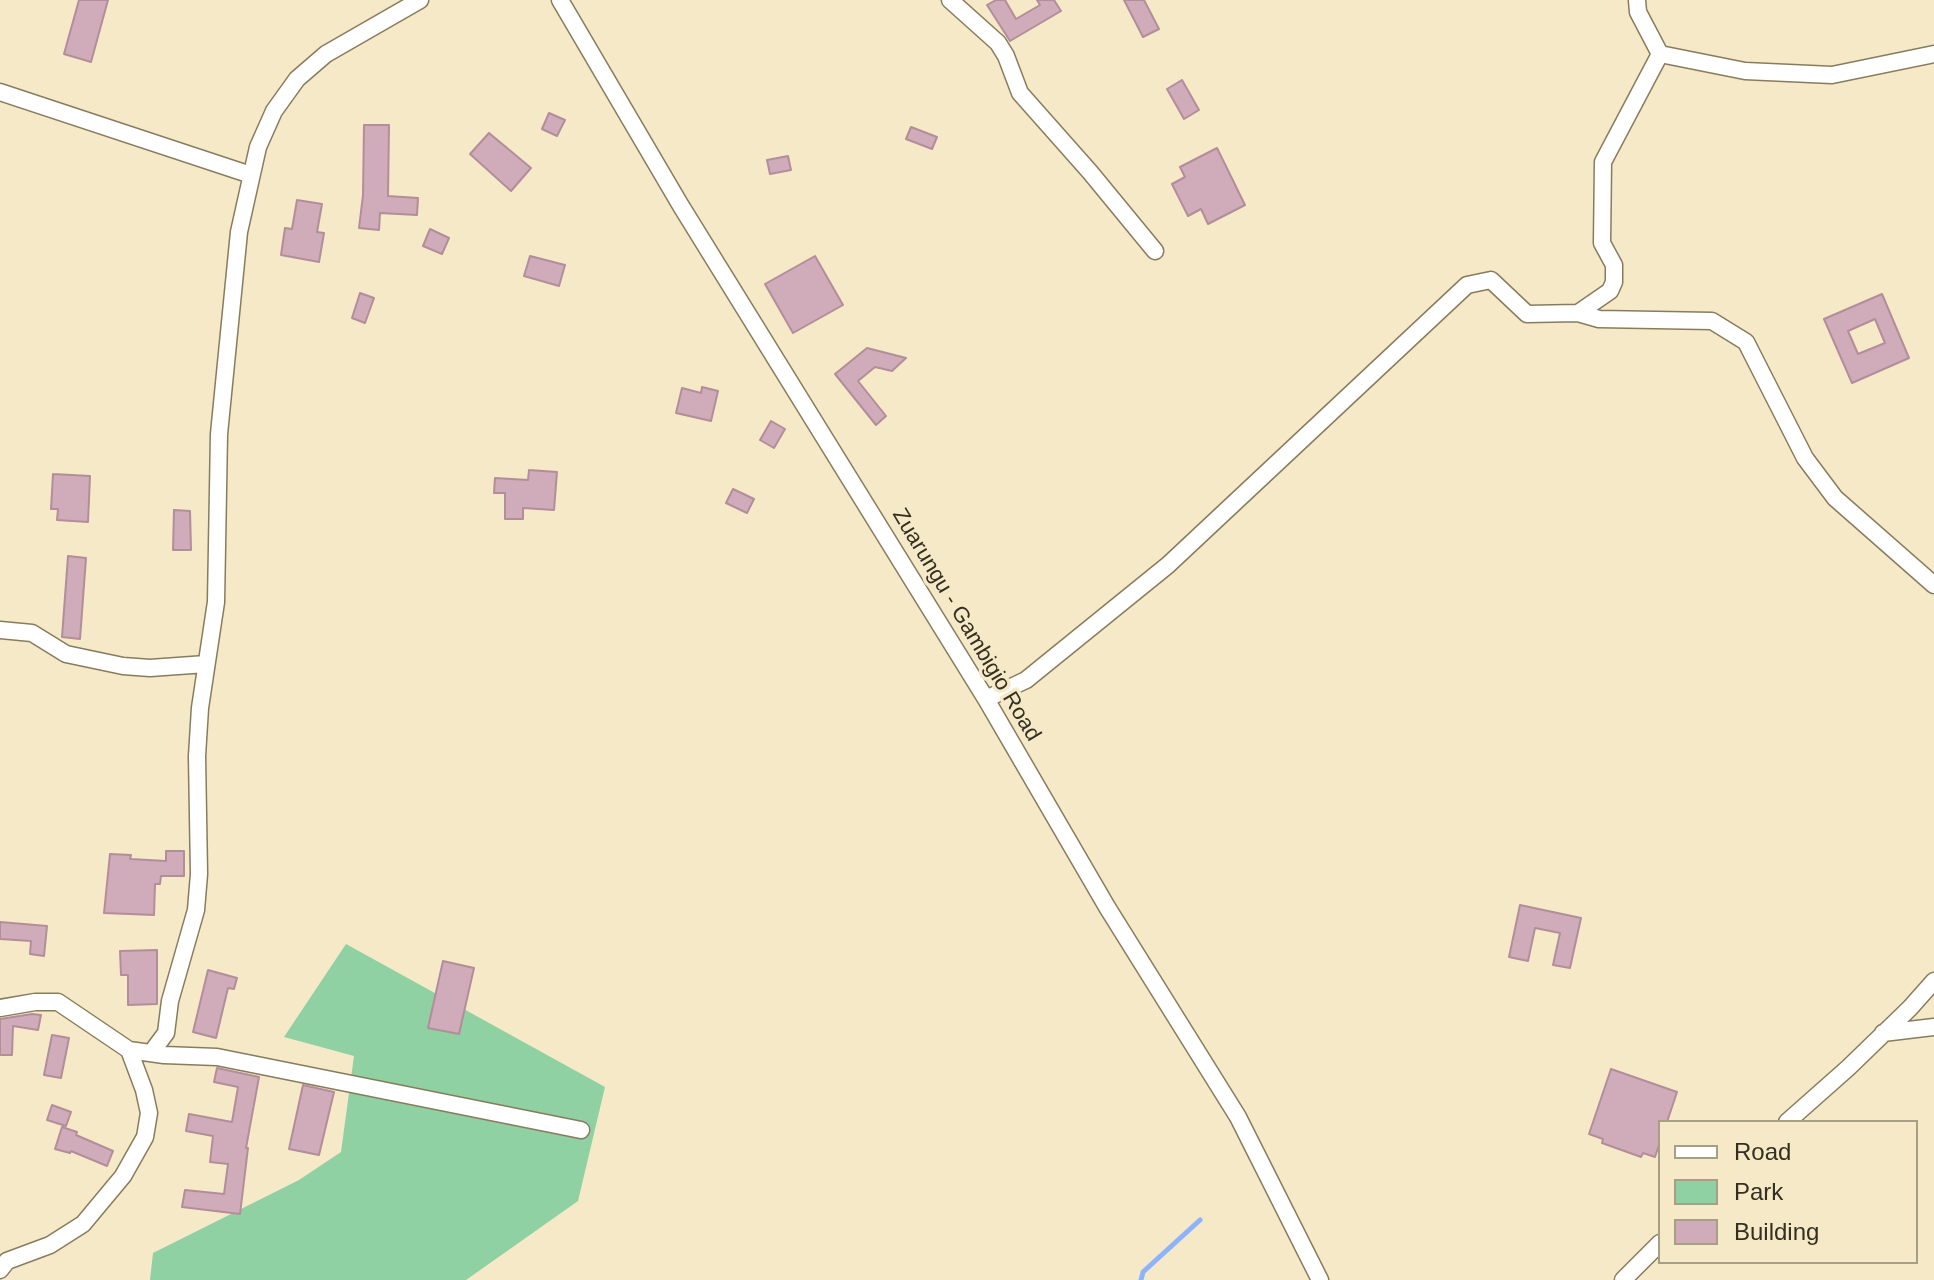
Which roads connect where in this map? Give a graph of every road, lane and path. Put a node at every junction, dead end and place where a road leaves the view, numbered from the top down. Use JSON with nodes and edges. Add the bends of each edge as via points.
{"nodes":[{"id":1,"x":420,"y":0,"type":"edge"},
{"id":2,"x":560,"y":0,"type":"edge"},
{"id":3,"x":950,"y":0,"type":"edge"},
{"id":4,"x":1637,"y":0,"type":"edge"},
{"id":5,"x":1660,"y":54,"type":"junction"},
{"id":6,"x":1934,"y":54,"type":"edge"},
{"id":7,"x":0,"y":92,"type":"edge"},
{"id":8,"x":251,"y":175,"type":"junction"},
{"id":9,"x":1155,"y":251,"type":"dead end"},
{"id":10,"x":1578,"y":313,"type":"junction"},
{"id":11,"x":1934,"y":585,"type":"edge"},
{"id":12,"x":0,"y":630,"type":"edge"},
{"id":13,"x":206,"y":664,"type":"junction"},
{"id":14,"x":986,"y":699,"type":"junction"},
{"id":15,"x":1934,"y":981,"type":"edge"},
{"id":16,"x":0,"y":1008,"type":"edge"},
{"id":17,"x":1934,"y":1027,"type":"edge"},
{"id":18,"x":1883,"y":1033,"type":"junction"},
{"id":19,"x":129,"y":1050,"type":"junction"},
{"id":20,"x":151,"y":1053,"type":"junction"},
{"id":21,"x":1789,"y":1120,"type":"edge"},
{"id":22,"x":581,"y":1130,"type":"dead end"},
{"id":23,"x":1658,"y":1245,"type":"edge"},
{"id":24,"x":0,"y":1270,"type":"edge"},
{"id":25,"x":1320,"y":1280,"type":"edge"},
{"id":26,"x":1623,"y":1280,"type":"edge"}],
"edges":[{"from":1,"to":8,"type":"street","via":[[326,54],[297,79],[274,111]]},
{"from":2,"to":14,"type":"street","name":"Zuarungu - Gambigio Road"},
{"from":3,"to":9,"type":"street","via":[[998,43],[1020,93]]},
{"from":4,"to":5,"type":"street"},
{"from":5,"to":6,"type":"street","via":[[1745,71],[1832,75]]},
{"from":5,"to":10,"type":"street","via":[[1603,162],[1602,243],[1614,265],[1614,282],[1610,291]]},
{"from":7,"to":8,"type":"street"},
{"from":8,"to":13,"type":"street","via":[[239,232],[219,434],[216,602]]},
{"from":10,"to":11,"type":"street","via":[[1599,319],[1712,321],[1746,342],[1805,458],[1835,498]]},
{"from":10,"to":14,"type":"street","via":[[1527,314],[1491,280],[1467,285],[1168,565],[1026,680]]},
{"from":12,"to":13,"type":"street","via":[[32,633],[66,654],[123,666]]},
{"from":13,"to":20,"type":"street","via":[[197,756],[196,910],[166,1033]]},
{"from":14,"to":25,"type":"street","name":"Zuarungu - Gambigio Road","via":[[1238,1117]]},
{"from":15,"to":18,"type":"street"},
{"from":16,"to":19,"type":"street","via":[[58,1002]]},
{"from":17,"to":18,"type":"street"},
{"from":18,"to":21,"type":"street"},
{"from":19,"to":20,"type":"street"},
{"from":19,"to":24,"type":"street","via":[[149,1113],[145,1137],[123,1176],[83,1224],[50,1245],[7,1261]]},
{"from":20,"to":22,"type":"street","via":[[217,1057]]},
{"from":23,"to":26,"type":"street"}]}
